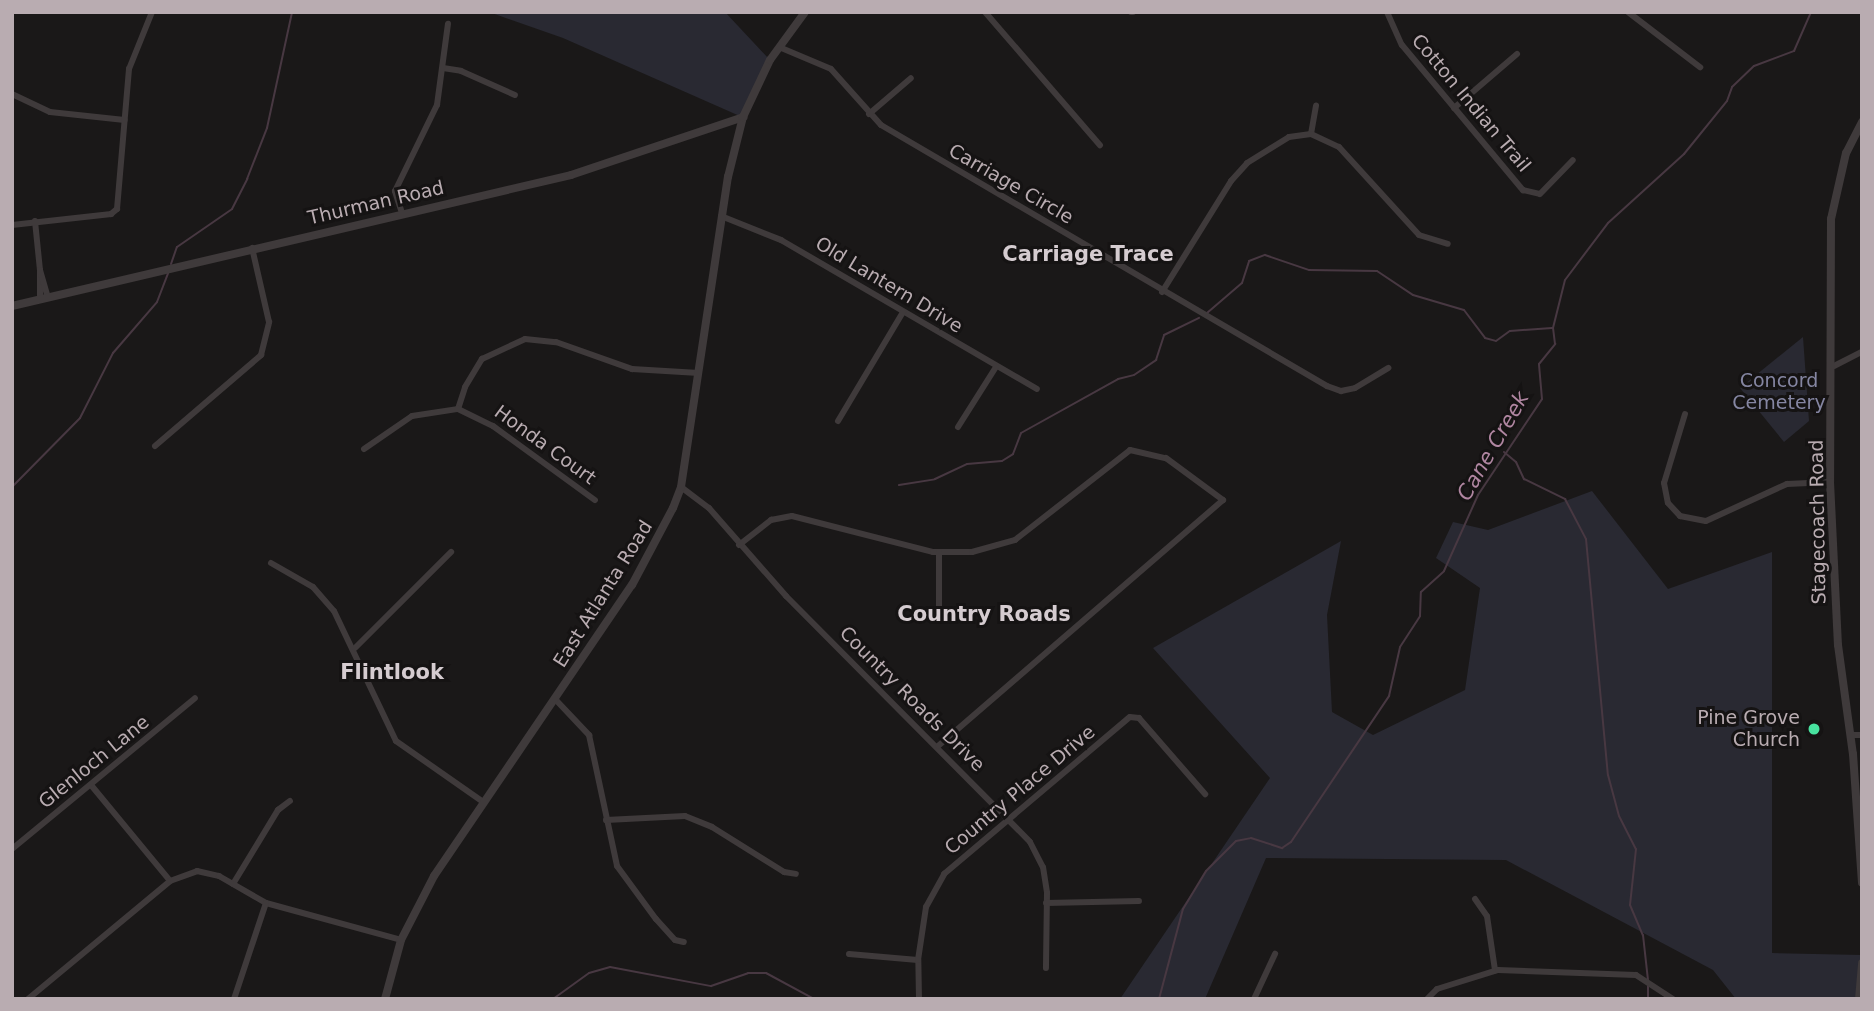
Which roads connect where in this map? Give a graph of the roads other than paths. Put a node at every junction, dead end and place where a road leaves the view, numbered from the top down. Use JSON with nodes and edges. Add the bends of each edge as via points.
{"nodes":[{"id":1,"x":152,"y":12,"type":"edge"},
{"id":2,"x":805,"y":12,"type":"edge"},
{"id":3,"x":985,"y":12,"type":"edge"},
{"id":4,"x":1387,"y":12,"type":"edge"},
{"id":5,"x":1628,"y":12,"type":"edge"},
{"id":6,"x":448,"y":24,"type":"dead end"},
{"id":7,"x":779,"y":47,"type":"junction"},
{"id":8,"x":1517,"y":54,"type":"dead end"},
{"id":9,"x":1700,"y":67,"type":"dead end"},
{"id":10,"x":443,"y":68,"type":"junction"},
{"id":11,"x":911,"y":79,"type":"dead end"},
{"id":12,"x":12,"y":94,"type":"edge"},
{"id":13,"x":515,"y":95,"type":"dead end"},
{"id":14,"x":1316,"y":105,"type":"dead end"},
{"id":15,"x":1454,"y":108,"type":"junction"},
{"id":16,"x":869,"y":114,"type":"junction"},
{"id":17,"x":743,"y":117,"type":"junction"},
{"id":18,"x":125,"y":120,"type":"junction"},
{"id":19,"x":1862,"y":122,"type":"edge"},
{"id":20,"x":1311,"y":134,"type":"junction"},
{"id":21,"x":1100,"y":145,"type":"dead end"},
{"id":22,"x":1573,"y":160,"type":"dead end"},
{"id":23,"x":402,"y":214,"type":"junction"},
{"id":24,"x":721,"y":216,"type":"junction"},
{"id":25,"x":35,"y":221,"type":"junction"},
{"id":26,"x":12,"y":225,"type":"edge"},
{"id":27,"x":1448,"y":244,"type":"dead end"},
{"id":28,"x":252,"y":247,"type":"junction"},
{"id":29,"x":1162,"y":292,"type":"junction"},
{"id":30,"x":44,"y":299,"type":"junction"},
{"id":31,"x":12,"y":306,"type":"edge"},
{"id":32,"x":903,"y":312,"type":"junction"},
{"id":33,"x":1862,"y":352,"type":"edge"},
{"id":34,"x":1834,"y":366,"type":"junction"},
{"id":35,"x":996,"y":367,"type":"junction"},
{"id":36,"x":1388,"y":368,"type":"dead end"},
{"id":37,"x":699,"y":373,"type":"junction"},
{"id":38,"x":1037,"y":389,"type":"dead end"},
{"id":39,"x":458,"y":409,"type":"junction"},
{"id":40,"x":1685,"y":414,"type":"dead end"},
{"id":41,"x":838,"y":421,"type":"dead end"},
{"id":42,"x":958,"y":427,"type":"dead end"},
{"id":43,"x":155,"y":446,"type":"dead end"},
{"id":44,"x":364,"y":449,"type":"dead end"},
{"id":45,"x":1830,"y":482,"type":"junction"},
{"id":46,"x":681,"y":487,"type":"junction"},
{"id":47,"x":595,"y":500,"type":"dead end"},
{"id":48,"x":739,"y":545,"type":"junction"},
{"id":49,"x":451,"y":552,"type":"dead end"},
{"id":50,"x":939,"y":552,"type":"junction"},
{"id":51,"x":271,"y":563,"type":"dead end"},
{"id":52,"x":939,"y":615,"type":"dead end"},
{"id":53,"x":355,"y":648,"type":"junction"},
{"id":54,"x":195,"y":698,"type":"dead end"},
{"id":55,"x":555,"y":699,"type":"junction"},
{"id":56,"x":1850,"y":735,"type":"junction"},
{"id":57,"x":1862,"y":735,"type":"edge"},
{"id":58,"x":938,"y":746,"type":"junction"},
{"id":59,"x":91,"y":785,"type":"junction"},
{"id":60,"x":1205,"y":794,"type":"dead end"},
{"id":61,"x":290,"y":801,"type":"dead end"},
{"id":62,"x":483,"y":802,"type":"junction"},
{"id":63,"x":1009,"y":817,"type":"junction"},
{"id":64,"x":606,"y":820,"type":"junction"},
{"id":65,"x":12,"y":849,"type":"edge"},
{"id":66,"x":796,"y":874,"type":"dead end"},
{"id":67,"x":170,"y":881,"type":"junction"},
{"id":68,"x":1862,"y":883,"type":"edge"},
{"id":69,"x":233,"y":884,"type":"junction"},
{"id":70,"x":1475,"y":899,"type":"dead end"},
{"id":71,"x":1139,"y":901,"type":"dead end"},
{"id":72,"x":266,"y":903,"type":"junction"},
{"id":73,"x":1046,"y":903,"type":"junction"},
{"id":74,"x":401,"y":940,"type":"junction"},
{"id":75,"x":684,"y":942,"type":"dead end"},
{"id":76,"x":849,"y":954,"type":"dead end"},
{"id":77,"x":1275,"y":954,"type":"dead end"},
{"id":78,"x":918,"y":960,"type":"junction"},
{"id":79,"x":1862,"y":963,"type":"edge"},
{"id":80,"x":1046,"y":968,"type":"dead end"},
{"id":81,"x":1495,"y":970,"type":"junction"},
{"id":82,"x":28,"y":999,"type":"edge"},
{"id":83,"x":234,"y":999,"type":"edge"},
{"id":84,"x":385,"y":999,"type":"edge"},
{"id":85,"x":919,"y":999,"type":"edge"},
{"id":86,"x":1254,"y":999,"type":"edge"},
{"id":87,"x":1427,"y":999,"type":"edge"},
{"id":88,"x":1673,"y":999,"type":"edge"},
{"id":89,"x":1859,"y":999,"type":"edge"}],
"edges":[{"from":1,"to":18,"type":"street","via":[[129,69]]},
{"from":2,"to":7,"type":"street","name":"East Atlanta Road"},
{"from":3,"to":21,"type":"street"},
{"from":4,"to":15,"type":"street","name":"Cotton Indian Trail","via":[[1402,45]]},
{"from":5,"to":9,"type":"street"},
{"from":6,"to":10,"type":"street"},
{"from":7,"to":16,"type":"street","name":"Carriage Circle","via":[[831,69]]},
{"from":7,"to":17,"type":"street","name":"East Atlanta Road"},
{"from":8,"to":15,"type":"street"},
{"from":10,"to":13,"type":"street","via":[[461,71]]},
{"from":10,"to":23,"type":"street","via":[[437,104],[394,191]]},
{"from":11,"to":16,"type":"street"},
{"from":12,"to":18,"type":"street","via":[[50,112]]},
{"from":14,"to":20,"type":"street"},
{"from":15,"to":22,"type":"street","name":"Cotton Indian Trail","via":[[1528,194],[1540,194]]},
{"from":16,"to":29,"type":"street","name":"Carriage Circle"},
{"from":17,"to":23,"type":"street","name":"Thurman Road","via":[[571,175]]},
{"from":17,"to":24,"type":"street","name":"East Atlanta Road"},
{"from":18,"to":25,"type":"street","via":[[117,209],[111,214]]},
{"from":19,"to":34,"type":"street","name":"Stagecoach Road","via":[[1846,153],[1831,219]]},
{"from":20,"to":27,"type":"street","via":[[1339,147],[1356,162],[1419,235]]},
{"from":20,"to":29,"type":"street","via":[[1289,137],[1247,163],[1220,196]]},
{"from":23,"to":28,"type":"street","name":"Thurman Road"},
{"from":24,"to":32,"type":"street","name":"Old Lantern Drive","via":[[781,240]]},
{"from":24,"to":37,"type":"street","name":"East Atlanta Road"},
{"from":25,"to":26,"type":"street"},
{"from":25,"to":30,"type":"street"},
{"from":28,"to":30,"type":"street","name":"Thurman Road"},
{"from":28,"to":43,"type":"street","via":[[269,322],[261,355]]},
{"from":29,"to":36,"type":"street","name":"Carriage Circle","via":[[1341,391],[1365,384]]},
{"from":30,"to":31,"type":"street","name":"Thurman Road"},
{"from":32,"to":35,"type":"street","name":"Old Lantern Drive"},
{"from":32,"to":41,"type":"street"},
{"from":33,"to":34,"type":"street"},
{"from":34,"to":45,"type":"street","name":"Stagecoach Road"},
{"from":35,"to":38,"type":"street","name":"Old Lantern Drive"},
{"from":35,"to":42,"type":"street"},
{"from":37,"to":39,"type":"street","via":[[632,369],[556,342],[525,339],[482,359]]},
{"from":37,"to":46,"type":"street","name":"East Atlanta Road"},
{"from":39,"to":44,"type":"street","via":[[412,416]]},
{"from":39,"to":47,"type":"street","name":"Honda Court","via":[[493,426]]},
{"from":40,"to":45,"type":"street","via":[[1664,483],[1668,503],[1680,516],[1706,521],[1787,484]]},
{"from":45,"to":56,"type":"street","name":"Stagecoach Road","via":[[1838,645]]},
{"from":46,"to":48,"type":"street","name":"Country Roads Drive","via":[[709,508]]},
{"from":46,"to":55,"type":"street","name":"East Atlanta Road","via":[[646,562]]},
{"from":48,"to":50,"type":"street","via":[[771,520],[792,516]]},
{"from":48,"to":58,"type":"street","name":"Country Roads Drive"},
{"from":49,"to":53,"type":"street"},
{"from":50,"to":52,"type":"street"},
{"from":50,"to":58,"type":"street","via":[[972,552],[1015,540],[1130,450],[1166,458],[1223,500]]},
{"from":51,"to":53,"type":"street","via":[[313,587],[334,611]]},
{"from":53,"to":62,"type":"street","via":[[396,741]]},
{"from":54,"to":59,"type":"street","name":"Glenloch Lane"},
{"from":55,"to":62,"type":"street","name":"East Atlanta Road"},
{"from":55,"to":64,"type":"street","via":[[590,735]]},
{"from":56,"to":57,"type":"street"},
{"from":56,"to":68,"type":"street","name":"Stagecoach Road"},
{"from":58,"to":63,"type":"street","name":"Country Roads Drive"},
{"from":59,"to":65,"type":"street","name":"Glenloch Lane"},
{"from":59,"to":67,"type":"street"},
{"from":60,"to":63,"type":"street","name":"Country Place Drive","via":[[1135,715]]},
{"from":61,"to":69,"type":"street","via":[[278,810]]},
{"from":62,"to":74,"type":"street","name":"East Atlanta Road","via":[[434,876]]},
{"from":63,"to":73,"type":"street","name":"Country Roads Drive","via":[[1040,858]]},
{"from":63,"to":78,"type":"street","name":"Country Place Drive","via":[[944,874],[931,894]]},
{"from":64,"to":66,"type":"street","via":[[685,816],[712,827],[784,872]]},
{"from":64,"to":75,"type":"street","via":[[626,883],[676,940]]},
{"from":67,"to":69,"type":"street","via":[[198,871]]},
{"from":67,"to":82,"type":"street"},
{"from":69,"to":72,"type":"street"},
{"from":70,"to":81,"type":"street","via":[[1487,916]]},
{"from":71,"to":73,"type":"street"},
{"from":72,"to":74,"type":"street"},
{"from":72,"to":83,"type":"street"},
{"from":73,"to":80,"type":"street","name":"Country Roads Drive"},
{"from":74,"to":84,"type":"street","name":"East Atlanta Road"},
{"from":76,"to":78,"type":"street"},
{"from":77,"to":86,"type":"street"},
{"from":78,"to":85,"type":"street","name":"Country Place Drive"},
{"from":79,"to":89,"type":"street"},
{"from":81,"to":87,"type":"street","via":[[1437,989]]},
{"from":81,"to":88,"type":"street","via":[[1636,975]]}]}
